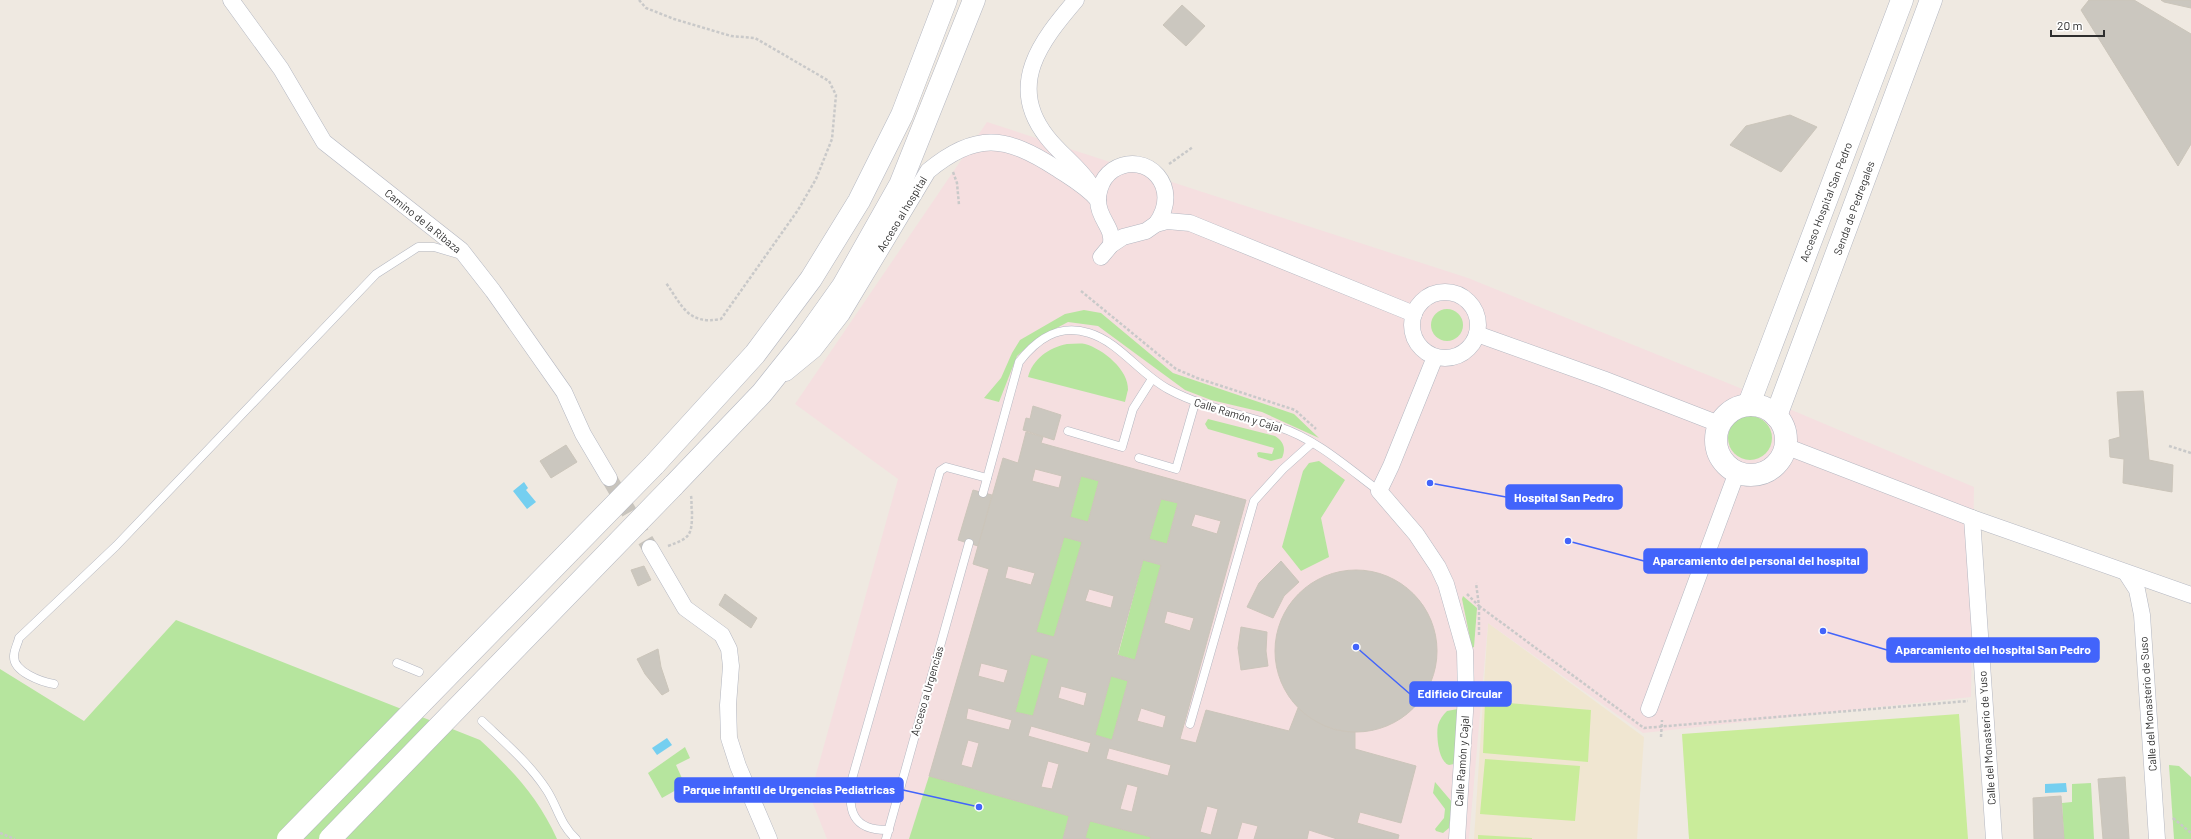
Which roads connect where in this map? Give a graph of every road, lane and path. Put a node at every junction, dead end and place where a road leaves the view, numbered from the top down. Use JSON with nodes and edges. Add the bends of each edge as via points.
{"nodes":[{"id":1,"x":231,"y":0,"type":"edge"},
{"id":2,"x":639,"y":0,"type":"edge"},
{"id":3,"x":946,"y":0,"type":"edge"},
{"id":4,"x":974,"y":0,"type":"edge"},
{"id":5,"x":1076,"y":0,"type":"edge"},
{"id":6,"x":1902,"y":0,"type":"edge"},
{"id":7,"x":1931,"y":0,"type":"edge"},
{"id":8,"x":1193,"y":147,"type":"dead end"},
{"id":9,"x":942,"y":160,"type":"junction"},
{"id":10,"x":1113,"y":170,"type":"junction"},
{"id":11,"x":1082,"y":172,"type":"junction"},
{"id":12,"x":1155,"y":174,"type":"junction"},
{"id":13,"x":1166,"y":198,"type":"junction"},
{"id":14,"x":1098,"y":200,"type":"junction"},
{"id":15,"x":959,"y":205,"type":"dead end"},
{"id":16,"x":1105,"y":221,"type":"junction"},
{"id":17,"x":1190,"y":223,"type":"junction"},
{"id":18,"x":1156,"y":224,"type":"junction"},
{"id":19,"x":1136,"y":234,"type":"junction"},
{"id":20,"x":466,"y":256,"type":"junction"},
{"id":21,"x":666,"y":283,"type":"dead end"},
{"id":22,"x":1081,"y":291,"type":"dead end"},
{"id":23,"x":1414,"y":314,"type":"junction"},
{"id":24,"x":1478,"y":334,"type":"junction"},
{"id":25,"x":1435,"y":357,"type":"junction"},
{"id":26,"x":1152,"y":379,"type":"junction"},
{"id":27,"x":762,"y":393,"type":"junction"},
{"id":28,"x":1195,"y":403,"type":"junction"},
{"id":29,"x":1749,"y":404,"type":"junction"},
{"id":30,"x":1776,"y":416,"type":"junction"},
{"id":31,"x":1719,"y":424,"type":"junction"},
{"id":32,"x":1317,"y":429,"type":"dead end"},
{"id":33,"x":1068,"y":431,"type":"dead end"},
{"id":34,"x":1312,"y":443,"type":"junction"},
{"id":35,"x":1785,"y":446,"type":"junction"},
{"id":36,"x":2169,"y":446,"type":"dead end"},
{"id":37,"x":2191,"y":453,"type":"edge"},
{"id":38,"x":1139,"y":458,"type":"dead end"},
{"id":39,"x":1737,"y":472,"type":"junction"},
{"id":40,"x":609,"y":478,"type":"tunnel mouth"},
{"id":41,"x":987,"y":478,"type":"junction"},
{"id":42,"x":675,"y":484,"type":"junction"},
{"id":43,"x":1379,"y":491,"type":"junction"},
{"id":44,"x":983,"y":492,"type":"dead end"},
{"id":45,"x":1972,"y":518,"type":"junction"},
{"id":46,"x":969,"y":543,"type":"dead end"},
{"id":47,"x":651,"y":550,"type":"joint"},
{"id":48,"x":2126,"y":573,"type":"junction"},
{"id":49,"x":1476,"y":583,"type":"dead end"},
{"id":50,"x":1462,"y":590,"type":"dead end"},
{"id":51,"x":2191,"y":596,"type":"edge"},
{"id":52,"x":1479,"y":606,"type":"junction"},
{"id":53,"x":397,"y":663,"type":"dead end"},
{"id":54,"x":419,"y":672,"type":"dead end"},
{"id":55,"x":54,"y":684,"type":"dead end"},
{"id":56,"x":1985,"y":700,"type":"junction"},
{"id":57,"x":1655,"y":712,"type":"joint"},
{"id":58,"x":482,"y":721,"type":"dead end"},
{"id":59,"x":1190,"y":724,"type":"dead end"},
{"id":60,"x":1661,"y":728,"type":"junction"},
{"id":61,"x":1661,"y":737,"type":"dead end"},
{"id":62,"x":889,"y":830,"type":"junction"},
{"id":63,"x":0,"y":832,"type":"edge"},
{"id":64,"x":15,"y":839,"type":"edge"},
{"id":65,"x":288,"y":839,"type":"edge"},
{"id":66,"x":330,"y":839,"type":"edge"},
{"id":67,"x":576,"y":839,"type":"edge"},
{"id":68,"x":769,"y":839,"type":"edge"},
{"id":69,"x":886,"y":839,"type":"edge"},
{"id":70,"x":1457,"y":839,"type":"edge"},
{"id":71,"x":1994,"y":839,"type":"edge"},
{"id":72,"x":2157,"y":839,"type":"edge"}],
"edges":[{"from":1,"to":20,"type":"street","name":"Camino de la Ribaza","via":[[281,69],[324,142]]},
{"from":2,"to":21,"type":"path","via":[[646,8],[674,19],[730,36],[754,38],[829,80],[836,95],[832,139],[816,179],[798,210],[721,318],[706,321],[696,319],[684,308]]},
{"from":3,"to":65,"type":"main road","bridge":true,"via":[[902,115],[859,201],[811,279],[755,354],[654,465]]},
{"from":4,"to":27,"type":"main road","via":[[900,185],[875,233],[843,286]]},
{"from":5,"to":11,"type":"street","via":[[1036,53],[1031,65],[1028,88],[1029,99],[1039,126],[1056,148]]},
{"from":6,"to":29,"type":"main road","name":"Acceso Hospital San Pedro"},
{"from":7,"to":30,"type":"main road","name":"Senda de Pedregales"},
{"from":8,"to":12,"type":"path"},
{"from":9,"to":14,"type":"street","name":"Acceso al hospital","via":[[964,147],[981,143],[1018,146],[1080,183]]},
{"from":9,"to":15,"type":"path","via":[[954,174]]},
{"from":9,"to":27,"type":"street","name":"Acceso al hospital","via":[[928,171],[842,314],[814,350]]},
{"from":10,"to":11,"type":"street","via":[[1093,175]]},
{"from":10,"to":12,"type":"street","via":[[1135,165]]},
{"from":10,"to":14,"type":"street","via":[[1099,188]]},
{"from":11,"to":14,"type":"street"},
{"from":12,"to":13,"type":"street","via":[[1162,183]]},
{"from":13,"to":17,"type":"street"},
{"from":13,"to":18,"type":"street","via":[[1163,215]]},
{"from":14,"to":16,"type":"street"},
{"from":16,"to":19,"type":"street","via":[[1114,229]]},
{"from":16,"to":19,"type":"street","via":[[1112,235],[1106,251],[1123,237]]},
{"from":17,"to":18,"type":"street","via":[[1168,221]]},
{"from":17,"to":23,"type":"street"},
{"from":18,"to":19,"type":"street"},
{"from":20,"to":40,"type":"street","name":"Camino de la Ribaza","via":[[564,392]]},
{"from":20,"to":55,"type":"lane","via":[[434,247],[418,247],[376,274],[116,546],[19,638],[14,657],[17,665],[35,679]]},
{"from":22,"to":32,"type":"path","via":[[1176,369],[1295,410]]},
{"from":23,"to":24,"type":"street","via":[[1426,297],[1446,291],[1457,294],[1474,307],[1478,317]]},
{"from":23,"to":25,"type":"street","via":[[1411,324],[1415,340],[1420,348]]},
{"from":24,"to":25,"type":"street","via":[[1473,344],[1456,357]]},
{"from":24,"to":31,"type":"street"},
{"from":25,"to":43,"type":"street"},
{"from":26,"to":28,"type":"lane","name":"Calle Ramón y Cajal"},
{"from":26,"to":33,"type":"lane","via":[[1133,409],[1122,446]]},
{"from":26,"to":41,"type":"lane","name":"Calle Ramón y Cajal","via":[[1106,342],[1088,333],[1068,330],[1048,335],[1031,346],[1019,362]]},
{"from":27,"to":42,"type":"main road"},
{"from":28,"to":34,"type":"lane","name":"Calle Ramón y Cajal","via":[[1281,427]]},
{"from":28,"to":38,"type":"lane","via":[[1176,469]]},
{"from":29,"to":30,"type":"main road","via":[[1764,407]]},
{"from":29,"to":31,"type":"main road","via":[[1732,410]]},
{"from":30,"to":35,"type":"main road","via":[[1782,425]]},
{"from":31,"to":39,"type":"main road","via":[[1715,438],[1718,452],[1725,464]]},
{"from":34,"to":43,"type":"lane","name":"Calle Ramón y Cajal"},
{"from":34,"to":59,"type":"lane","via":[[1283,469],[1254,502]]},
{"from":35,"to":39,"type":"main road","via":[[1780,458],[1767,470],[1749,475]]},
{"from":35,"to":45,"type":"street"},
{"from":36,"to":37,"type":"path"},
{"from":39,"to":57,"type":"street"},
{"from":41,"to":44,"type":"lane","name":"Calle Ramón y Cajal"},
{"from":41,"to":62,"type":"lane","via":[[946,467],[940,471],[856,765],[849,796],[852,813],[865,826]]},
{"from":42,"to":47,"type":"path","via":[[692,496],[691,533],[686,539]]},
{"from":42,"to":66,"type":"main road","bridge":true},
{"from":43,"to":70,"type":"street","name":"Calle Ramón y Cajal","via":[[1416,534],[1438,567],[1446,584],[1465,651],[1466,696]]},
{"from":45,"to":48,"type":"street"},
{"from":45,"to":56,"type":"street","name":"Calle del Monasterio de Yuso"},
{"from":46,"to":62,"type":"lane","name":"Acceso a Urgencias"},
{"from":47,"to":68,"type":"street","via":[[685,608],[722,635],[729,649],[729,738]]},
{"from":48,"to":51,"type":"street"},
{"from":48,"to":72,"type":"street","name":"Calle del Monasterio de Suso","via":[[2137,590],[2142,615]]},
{"from":49,"to":52,"type":"path"},
{"from":50,"to":52,"type":"path"},
{"from":52,"to":60,"type":"path","via":[[1644,728]]},
{"from":53,"to":54,"type":"lane"},
{"from":56,"to":60,"type":"path"},
{"from":56,"to":71,"type":"street","name":"Calle del Monasterio de Yuso"},
{"from":57,"to":60,"type":"path"},
{"from":58,"to":67,"type":"lane","via":[[513,750],[546,789],[560,818]]},
{"from":60,"to":61,"type":"path"},
{"from":62,"to":69,"type":"lane","name":"Acceso a Urgencias"},
{"from":63,"to":64,"type":"path"}]}
